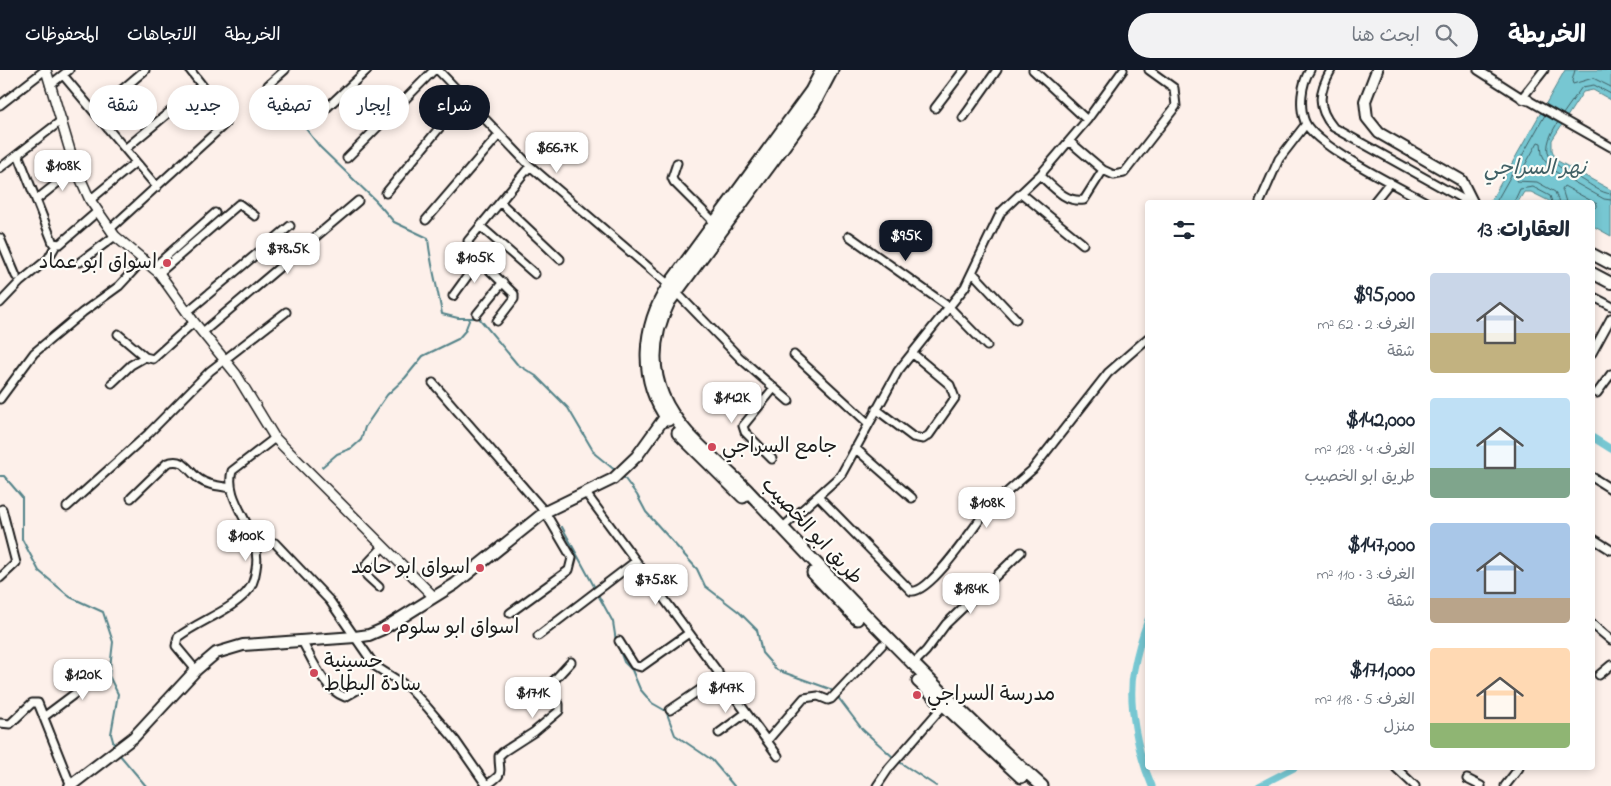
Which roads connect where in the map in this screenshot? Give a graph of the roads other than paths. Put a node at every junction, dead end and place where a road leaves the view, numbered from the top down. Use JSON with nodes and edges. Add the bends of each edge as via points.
{"nodes":[{"id":1,"x":46,"y":70,"type":"edge"},
{"id":2,"x":145,"y":70,"type":"edge"},
{"id":3,"x":190,"y":70,"type":"edge"},
{"id":4,"x":285,"y":70,"type":"edge"},
{"id":5,"x":367,"y":70,"type":"edge"},
{"id":6,"x":434,"y":70,"type":"edge"},
{"id":7,"x":438,"y":70,"type":"edge"},
{"id":8,"x":822,"y":70,"type":"edge"},
{"id":9,"x":832,"y":70,"type":"edge"},
{"id":10,"x":964,"y":70,"type":"edge"},
{"id":11,"x":997,"y":70,"type":"edge"},
{"id":12,"x":1032,"y":70,"type":"edge"},
{"id":13,"x":1123,"y":70,"type":"edge"},
{"id":14,"x":1149,"y":70,"type":"edge"},
{"id":15,"x":1310,"y":70,"type":"edge"},
{"id":16,"x":1331,"y":70,"type":"edge"},
{"id":17,"x":1377,"y":70,"type":"edge"},
{"id":18,"x":1478,"y":70,"type":"edge"},
{"id":19,"x":1544,"y":70,"type":"edge"},
{"id":20,"x":66,"y":72,"type":"edge"},
{"id":21,"x":50,"y":85,"type":"junction"},
{"id":22,"x":128,"y":85,"type":"edge"},
{"id":23,"x":202,"y":85,"type":"edge"},
{"id":24,"x":268,"y":85,"type":"dead end"},
{"id":25,"x":451,"y":85,"type":"edge"},
{"id":26,"x":1525,"y":99,"type":"junction"},
{"id":27,"x":2,"y":100,"type":"edge"},
{"id":28,"x":89,"y":105,"type":"edge"},
{"id":29,"x":329,"y":106,"type":"edge"},
{"id":30,"x":935,"y":108,"type":"dead end"},
{"id":31,"x":167,"y":114,"type":"edge"},
{"id":32,"x":963,"y":118,"type":"dead end"},
{"id":33,"x":62,"y":120,"type":"junction"},
{"id":34,"x":1087,"y":120,"type":"junction"},
{"id":35,"x":1306,"y":124,"type":"junction"},
{"id":36,"x":490,"y":128,"type":"edge"},
{"id":37,"x":109,"y":130,"type":"edge"},
{"id":38,"x":219,"y":130,"type":"edge"},
{"id":39,"x":438,"y":130,"type":"edge"},
{"id":40,"x":498,"y":136,"type":"junction"},
{"id":41,"x":1069,"y":141,"type":"junction"},
{"id":42,"x":1611,"y":147,"type":"edge"},
{"id":43,"x":125,"y":149,"type":"junction"},
{"id":44,"x":18,"y":154,"type":"junction"},
{"id":45,"x":347,"y":158,"type":"dead end"},
{"id":46,"x":136,"y":162,"type":"junction"},
{"id":47,"x":677,"y":163,"type":"dead end"},
{"id":48,"x":530,"y":166,"type":"junction"},
{"id":49,"x":0,"y":168,"type":"edge"},
{"id":50,"x":76,"y":168,"type":"junction"},
{"id":51,"x":1104,"y":170,"type":"junction"},
{"id":52,"x":1040,"y":175,"type":"junction"},
{"id":53,"x":1390,"y":182,"type":"junction"},
{"id":54,"x":157,"y":187,"type":"junction"},
{"id":55,"x":386,"y":193,"type":"dead end"},
{"id":56,"x":1021,"y":193,"type":"junction"},
{"id":57,"x":36,"y":200,"type":"junction"},
{"id":58,"x":90,"y":200,"type":"junction"},
{"id":59,"x":1261,"y":200,"type":"edge"},
{"id":60,"x":1376,"y":200,"type":"edge"},
{"id":61,"x":1422,"y":200,"type":"edge"},
{"id":62,"x":1466,"y":200,"type":"edge"},
{"id":63,"x":1469,"y":200,"type":"edge"},
{"id":64,"x":358,"y":201,"type":"dead end"},
{"id":65,"x":501,"y":203,"type":"junction"},
{"id":66,"x":98,"y":211,"type":"junction"},
{"id":67,"x":215,"y":213,"type":"dead end"},
{"id":68,"x":254,"y":216,"type":"dead end"},
{"id":69,"x":426,"y":220,"type":"dead end"},
{"id":70,"x":715,"y":223,"type":"junction"},
{"id":71,"x":290,"y":226,"type":"dead end"},
{"id":72,"x":480,"y":226,"type":"junction"},
{"id":73,"x":113,"y":233,"type":"junction"},
{"id":74,"x":849,"y":236,"type":"dead end"},
{"id":75,"x":0,"y":238,"type":"edge"},
{"id":76,"x":1083,"y":244,"type":"dead end"},
{"id":77,"x":56,"y":245,"type":"junction"},
{"id":78,"x":1595,"y":256,"type":"edge"},
{"id":79,"x":144,"y":259,"type":"junction"},
{"id":80,"x":560,"y":259,"type":"dead end"},
{"id":81,"x":479,"y":260,"type":"junction"},
{"id":82,"x":80,"y":262,"type":"dead end"},
{"id":83,"x":1611,"y":264,"type":"edge"},
{"id":84,"x":157,"y":270,"type":"junction"},
{"id":85,"x":973,"y":273,"type":"junction"},
{"id":86,"x":534,"y":274,"type":"dead end"},
{"id":87,"x":1595,"y":275,"type":"edge"},
{"id":88,"x":16,"y":276,"type":"dead end"},
{"id":89,"x":503,"y":282,"type":"junction"},
{"id":90,"x":1611,"y":283,"type":"edge"},
{"id":91,"x":672,"y":288,"type":"junction"},
{"id":92,"x":453,"y":296,"type":"dead end"},
{"id":93,"x":1595,"y":298,"type":"edge"},
{"id":94,"x":0,"y":303,"type":"edge"},
{"id":95,"x":1611,"y":306,"type":"edge"},
{"id":96,"x":949,"y":307,"type":"junction"},
{"id":97,"x":187,"y":312,"type":"junction"},
{"id":98,"x":286,"y":312,"type":"dead end"},
{"id":99,"x":477,"y":314,"type":"dead end"},
{"id":100,"x":1611,"y":318,"type":"edge"},
{"id":101,"x":1016,"y":319,"type":"dead end"},
{"id":102,"x":497,"y":321,"type":"dead end"},
{"id":103,"x":194,"y":322,"type":"junction"},
{"id":104,"x":203,"y":332,"type":"junction"},
{"id":105,"x":118,"y":334,"type":"dead end"},
{"id":106,"x":1145,"y":341,"type":"edge"},
{"id":107,"x":987,"y":346,"type":"dead end"},
{"id":108,"x":1595,"y":347,"type":"edge"},
{"id":109,"x":912,"y":353,"type":"junction"},
{"id":110,"x":794,"y":355,"type":"dead end"},
{"id":111,"x":145,"y":357,"type":"junction"},
{"id":112,"x":225,"y":359,"type":"junction"},
{"id":113,"x":1611,"y":374,"type":"edge"},
{"id":114,"x":112,"y":383,"type":"dead end"},
{"id":115,"x":433,"y":383,"type":"dead end"},
{"id":116,"x":774,"y":388,"type":"junction"},
{"id":117,"x":1597,"y":394,"type":"dead end"},
{"id":118,"x":0,"y":399,"type":"edge"},
{"id":119,"x":788,"y":400,"type":"dead end"},
{"id":120,"x":876,"y":409,"type":"junction"},
{"id":121,"x":665,"y":417,"type":"junction"},
{"id":122,"x":868,"y":423,"type":"junction"},
{"id":123,"x":275,"y":438,"type":"junction"},
{"id":124,"x":855,"y":448,"type":"junction"},
{"id":125,"x":772,"y":459,"type":"dead end"},
{"id":126,"x":1595,"y":479,"type":"edge"},
{"id":127,"x":230,"y":488,"type":"junction"},
{"id":128,"x":1611,"y":489,"type":"edge"},
{"id":129,"x":585,"y":492,"type":"junction"},
{"id":130,"x":819,"y":497,"type":"junction"},
{"id":131,"x":131,"y":498,"type":"dead end"},
{"id":132,"x":912,"y":498,"type":"dead end"},
{"id":133,"x":67,"y":507,"type":"dead end"},
{"id":134,"x":2,"y":509,"type":"dead end"},
{"id":135,"x":545,"y":512,"type":"junction"},
{"id":136,"x":782,"y":528,"type":"junction"},
{"id":137,"x":1595,"y":540,"type":"edge"},
{"id":138,"x":275,"y":543,"type":"dead end"},
{"id":139,"x":384,"y":547,"type":"junction"},
{"id":140,"x":1611,"y":550,"type":"edge"},
{"id":141,"x":1021,"y":552,"type":"dead end"},
{"id":142,"x":636,"y":561,"type":"junction"},
{"id":143,"x":0,"y":578,"type":"edge"},
{"id":144,"x":379,"y":587,"type":"dead end"},
{"id":145,"x":433,"y":596,"type":"junction"},
{"id":146,"x":845,"y":602,"type":"junction"},
{"id":147,"x":510,"y":614,"type":"dead end"},
{"id":148,"x":1595,"y":627,"type":"edge"},
{"id":149,"x":689,"y":633,"type":"junction"},
{"id":150,"x":538,"y":636,"type":"dead end"},
{"id":151,"x":355,"y":637,"type":"junction"},
{"id":152,"x":1611,"y":640,"type":"edge"},
{"id":153,"x":302,"y":641,"type":"junction"},
{"id":154,"x":619,"y":641,"type":"dead end"},
{"id":155,"x":882,"y":645,"type":"junction"},
{"id":156,"x":571,"y":662,"type":"dead end"},
{"id":157,"x":912,"y":665,"type":"junction"},
{"id":158,"x":1611,"y":665,"type":"edge"},
{"id":159,"x":103,"y":669,"type":"dead end"},
{"id":160,"x":196,"y":670,"type":"junction"},
{"id":161,"x":718,"y":674,"type":"junction"},
{"id":162,"x":1599,"y":676,"type":"dead end"},
{"id":163,"x":359,"y":689,"type":"dead end"},
{"id":164,"x":943,"y":706,"type":"junction"},
{"id":165,"x":670,"y":710,"type":"dead end"},
{"id":166,"x":746,"y":713,"type":"junction"},
{"id":167,"x":45,"y":716,"type":"junction"},
{"id":168,"x":0,"y":723,"type":"edge"},
{"id":169,"x":719,"y":733,"type":"dead end"},
{"id":170,"x":767,"y":741,"type":"junction"},
{"id":171,"x":778,"y":756,"type":"dead end"},
{"id":172,"x":1398,"y":770,"type":"edge"},
{"id":173,"x":1517,"y":770,"type":"edge"},
{"id":174,"x":1467,"y":779,"type":"dead end"},
{"id":175,"x":487,"y":785,"type":"edge"},
{"id":176,"x":71,"y":786,"type":"edge"},
{"id":177,"x":876,"y":786,"type":"edge"},
{"id":178,"x":1030,"y":786,"type":"edge"},
{"id":179,"x":1042,"y":786,"type":"edge"},
{"id":180,"x":1415,"y":786,"type":"edge"},
{"id":181,"x":1481,"y":786,"type":"edge"},
{"id":182,"x":1505,"y":786,"type":"edge"}],
"edges":[{"from":1,"to":21,"type":"street"},
{"from":1,"to":27,"type":"street"},
{"from":2,"to":22,"type":"street"},
{"from":3,"to":23,"type":"street"},
{"from":4,"to":24,"type":"street"},
{"from":5,"to":29,"type":"street"},
{"from":6,"to":45,"type":"street"},
{"from":7,"to":25,"type":"street"},
{"from":8,"to":70,"type":"main road","name":"طريق ابو الخصيب","via":[[811,91]]},
{"from":9,"to":91,"type":"main road","name":"طريق ابو الخصيب","via":[[812,108]]},
{"from":10,"to":30,"type":"street"},
{"from":11,"to":32,"type":"street"},
{"from":12,"to":34,"type":"street"},
{"from":13,"to":34,"type":"street"},
{"from":14,"to":51,"type":"street","via":[[1174,88],[1176,106],[1124,173],[1114,175]]},
{"from":15,"to":35,"type":"street","via":[[1302,94]]},
{"from":16,"to":62,"type":"street","via":[[1320,96],[1320,107],[1333,126]]},
{"from":17,"to":63,"type":"main road","via":[[1365,101],[1367,118],[1379,133],[1461,180]]},
{"from":18,"to":26,"type":"street"},
{"from":19,"to":26,"type":"street"},
{"from":20,"to":21,"type":"street"},
{"from":20,"to":28,"type":"street"},
{"from":21,"to":33,"type":"street"},
{"from":26,"to":42,"type":"street"},
{"from":31,"to":43,"type":"street"},
{"from":33,"to":44,"type":"street"},
{"from":33,"to":50,"type":"street"},
{"from":34,"to":41,"type":"street"},
{"from":35,"to":53,"type":"street","via":[[1332,148]]},
{"from":35,"to":59,"type":"street","via":[[1278,159]]},
{"from":36,"to":40,"type":"street"},
{"from":37,"to":43,"type":"street"},
{"from":38,"to":54,"type":"street"},
{"from":39,"to":55,"type":"street"},
{"from":40,"to":48,"type":"street"},
{"from":40,"to":69,"type":"street"},
{"from":41,"to":51,"type":"street"},
{"from":41,"to":52,"type":"street"},
{"from":43,"to":46,"type":"street"},
{"from":44,"to":49,"type":"street"},
{"from":44,"to":57,"type":"street"},
{"from":46,"to":54,"type":"street"},
{"from":46,"to":58,"type":"street"},
{"from":47,"to":70,"type":"street","via":[[672,178],[674,182]]},
{"from":48,"to":65,"type":"street"},
{"from":48,"to":91,"type":"street"},
{"from":50,"to":57,"type":"street"},
{"from":50,"to":58,"type":"street"},
{"from":51,"to":52,"type":"street","via":[[1084,200],[1075,201],[1068,199]]},
{"from":52,"to":56,"type":"street"},
{"from":53,"to":60,"type":"street"},
{"from":53,"to":61,"type":"street"},
{"from":54,"to":73,"type":"street"},
{"from":56,"to":76,"type":"street"},
{"from":56,"to":85,"type":"street","via":[[1002,212]]},
{"from":57,"to":77,"type":"street"},
{"from":58,"to":66,"type":"street"},
{"from":64,"to":104,"type":"street"},
{"from":65,"to":72,"type":"street"},
{"from":65,"to":80,"type":"street"},
{"from":66,"to":73,"type":"street"},
{"from":66,"to":77,"type":"street"},
{"from":67,"to":84,"type":"street"},
{"from":68,"to":84,"type":"street","via":[[239,204]]},
{"from":70,"to":91,"type":"main road","name":"طريق ابو الخصيب"},
{"from":71,"to":97,"type":"street"},
{"from":72,"to":81,"type":"street","via":[[468,241],[470,250]]},
{"from":72,"to":86,"type":"street"},
{"from":73,"to":79,"type":"street"},
{"from":73,"to":82,"type":"street"},
{"from":74,"to":96,"type":"street"},
{"from":75,"to":88,"type":"street"},
{"from":77,"to":94,"type":"street","via":[[48,259]]},
{"from":78,"to":83,"type":"main road"},
{"from":79,"to":84,"type":"street"},
{"from":79,"to":118,"type":"street","via":[[119,286],[34,353]]},
{"from":81,"to":89,"type":"street"},
{"from":81,"to":92,"type":"street"},
{"from":84,"to":97,"type":"street"},
{"from":85,"to":96,"type":"street"},
{"from":85,"to":101,"type":"street"},
{"from":87,"to":90,"type":"main road"},
{"from":89,"to":99,"type":"street"},
{"from":89,"to":102,"type":"street","via":[[511,289],[514,299]]},
{"from":91,"to":116,"type":"street"},
{"from":91,"to":121,"type":"main road","name":"طريق ابو الخصيب","via":[[653,316],[647,351],[651,385]]},
{"from":91,"to":136,"type":"main road","name":"طريق ابو الخصيب","via":[[655,349],[656,374],[664,397],[684,428]]},
{"from":93,"to":95,"type":"street"},
{"from":96,"to":107,"type":"street"},
{"from":96,"to":109,"type":"street"},
{"from":97,"to":103,"type":"street"},
{"from":98,"to":112,"type":"street"},
{"from":100,"to":108,"type":"street"},
{"from":103,"to":104,"type":"street"},
{"from":103,"to":111,"type":"street","via":[[153,359]]},
{"from":104,"to":112,"type":"street"},
{"from":105,"to":111,"type":"street"},
{"from":106,"to":130,"type":"street","via":[[1108,373],[1032,470],[994,500],[940,570],[918,591],[911,592]]},
{"from":109,"to":120,"type":"street"},
{"from":109,"to":120,"type":"street","via":[[950,386],[955,398],[929,435],[920,440]]},
{"from":110,"to":122,"type":"street"},
{"from":111,"to":114,"type":"street"},
{"from":112,"to":123,"type":"street","via":[[259,408]]},
{"from":112,"to":133,"type":"street"},
{"from":113,"to":117,"type":"street"},
{"from":115,"to":135,"type":"street"},
{"from":116,"to":119,"type":"street"},
{"from":116,"to":125,"type":"street","via":[[743,426]]},
{"from":120,"to":122,"type":"street"},
{"from":121,"to":129,"type":"main road","via":[[624,470]]},
{"from":121,"to":146,"type":"main road","name":"طريق ابو الخصيب"},
{"from":122,"to":124,"type":"street"},
{"from":123,"to":127,"type":"street","via":[[232,471]]},
{"from":123,"to":139,"type":"street"},
{"from":124,"to":130,"type":"street","via":[[841,475]]},
{"from":124,"to":132,"type":"street"},
{"from":126,"to":128,"type":"street"},
{"from":127,"to":131,"type":"street","via":[[207,483],[180,461],[174,460],[166,463]]},
{"from":127,"to":160,"type":"street","via":[[254,535],[257,550],[255,577],[239,600],[178,637],[176,646]]},
{"from":129,"to":135,"type":"main road"},
{"from":129,"to":142,"type":"street"},
{"from":130,"to":136,"type":"street"},
{"from":134,"to":143,"type":"street","via":[[16,563]]},
{"from":135,"to":145,"type":"main road","via":[[455,584]]},
{"from":135,"to":147,"type":"street","via":[[572,558],[572,564],[569,570]]},
{"from":136,"to":146,"type":"main road","name":"طريق ابو الخصيب"},
{"from":137,"to":140,"type":"street"},
{"from":138,"to":151,"type":"street","via":[[323,593]]},
{"from":139,"to":144,"type":"street","via":[[366,565],[367,576]]},
{"from":139,"to":145,"type":"street"},
{"from":141,"to":157,"type":"street","via":[[946,624]]},
{"from":142,"to":149,"type":"street"},
{"from":142,"to":150,"type":"street"},
{"from":145,"to":151,"type":"main road","via":[[383,629]]},
{"from":146,"to":155,"type":"main road","name":"طريق ابو الخصيب"},
{"from":146,"to":157,"type":"main road","name":"طريق ابو الخصيب"},
{"from":148,"to":152,"type":"street"},
{"from":149,"to":154,"type":"street","via":[[641,667],[634,665]]},
{"from":149,"to":161,"type":"street"},
{"from":151,"to":153,"type":"main road"},
{"from":151,"to":175,"type":"street","via":[[375,666],[408,687],[427,707]]},
{"from":153,"to":160,"type":"main road","via":[[234,646],[216,653]]},
{"from":153,"to":163,"type":"street","via":[[336,694],[345,697]]},
{"from":155,"to":164,"type":"main road","name":"طريق ابو الخصيب"},
{"from":155,"to":170,"type":"street","via":[[831,699],[818,696],[804,698]]},
{"from":156,"to":175,"type":"street","via":[[547,688],[559,704],[558,711],[503,752],[500,775]]},
{"from":157,"to":179,"type":"main road","name":"طريق ابو الخصيب"},
{"from":158,"to":162,"type":"street"},
{"from":159,"to":167,"type":"street"},
{"from":160,"to":176,"type":"main road","via":[[126,743]]},
{"from":161,"to":165,"type":"street","via":[[716,679]]},
{"from":161,"to":166,"type":"street"},
{"from":164,"to":177,"type":"street"},
{"from":164,"to":178,"type":"main road","name":"طريق ابو الخصيب"},
{"from":166,"to":169,"type":"street"},
{"from":166,"to":170,"type":"street"},
{"from":167,"to":168,"type":"street","via":[[38,703],[32,703],[10,724]]},
{"from":167,"to":176,"type":"street"},
{"from":170,"to":171,"type":"street"},
{"from":172,"to":180,"type":"street"},
{"from":173,"to":182,"type":"street"},
{"from":174,"to":181,"type":"street"}]}
